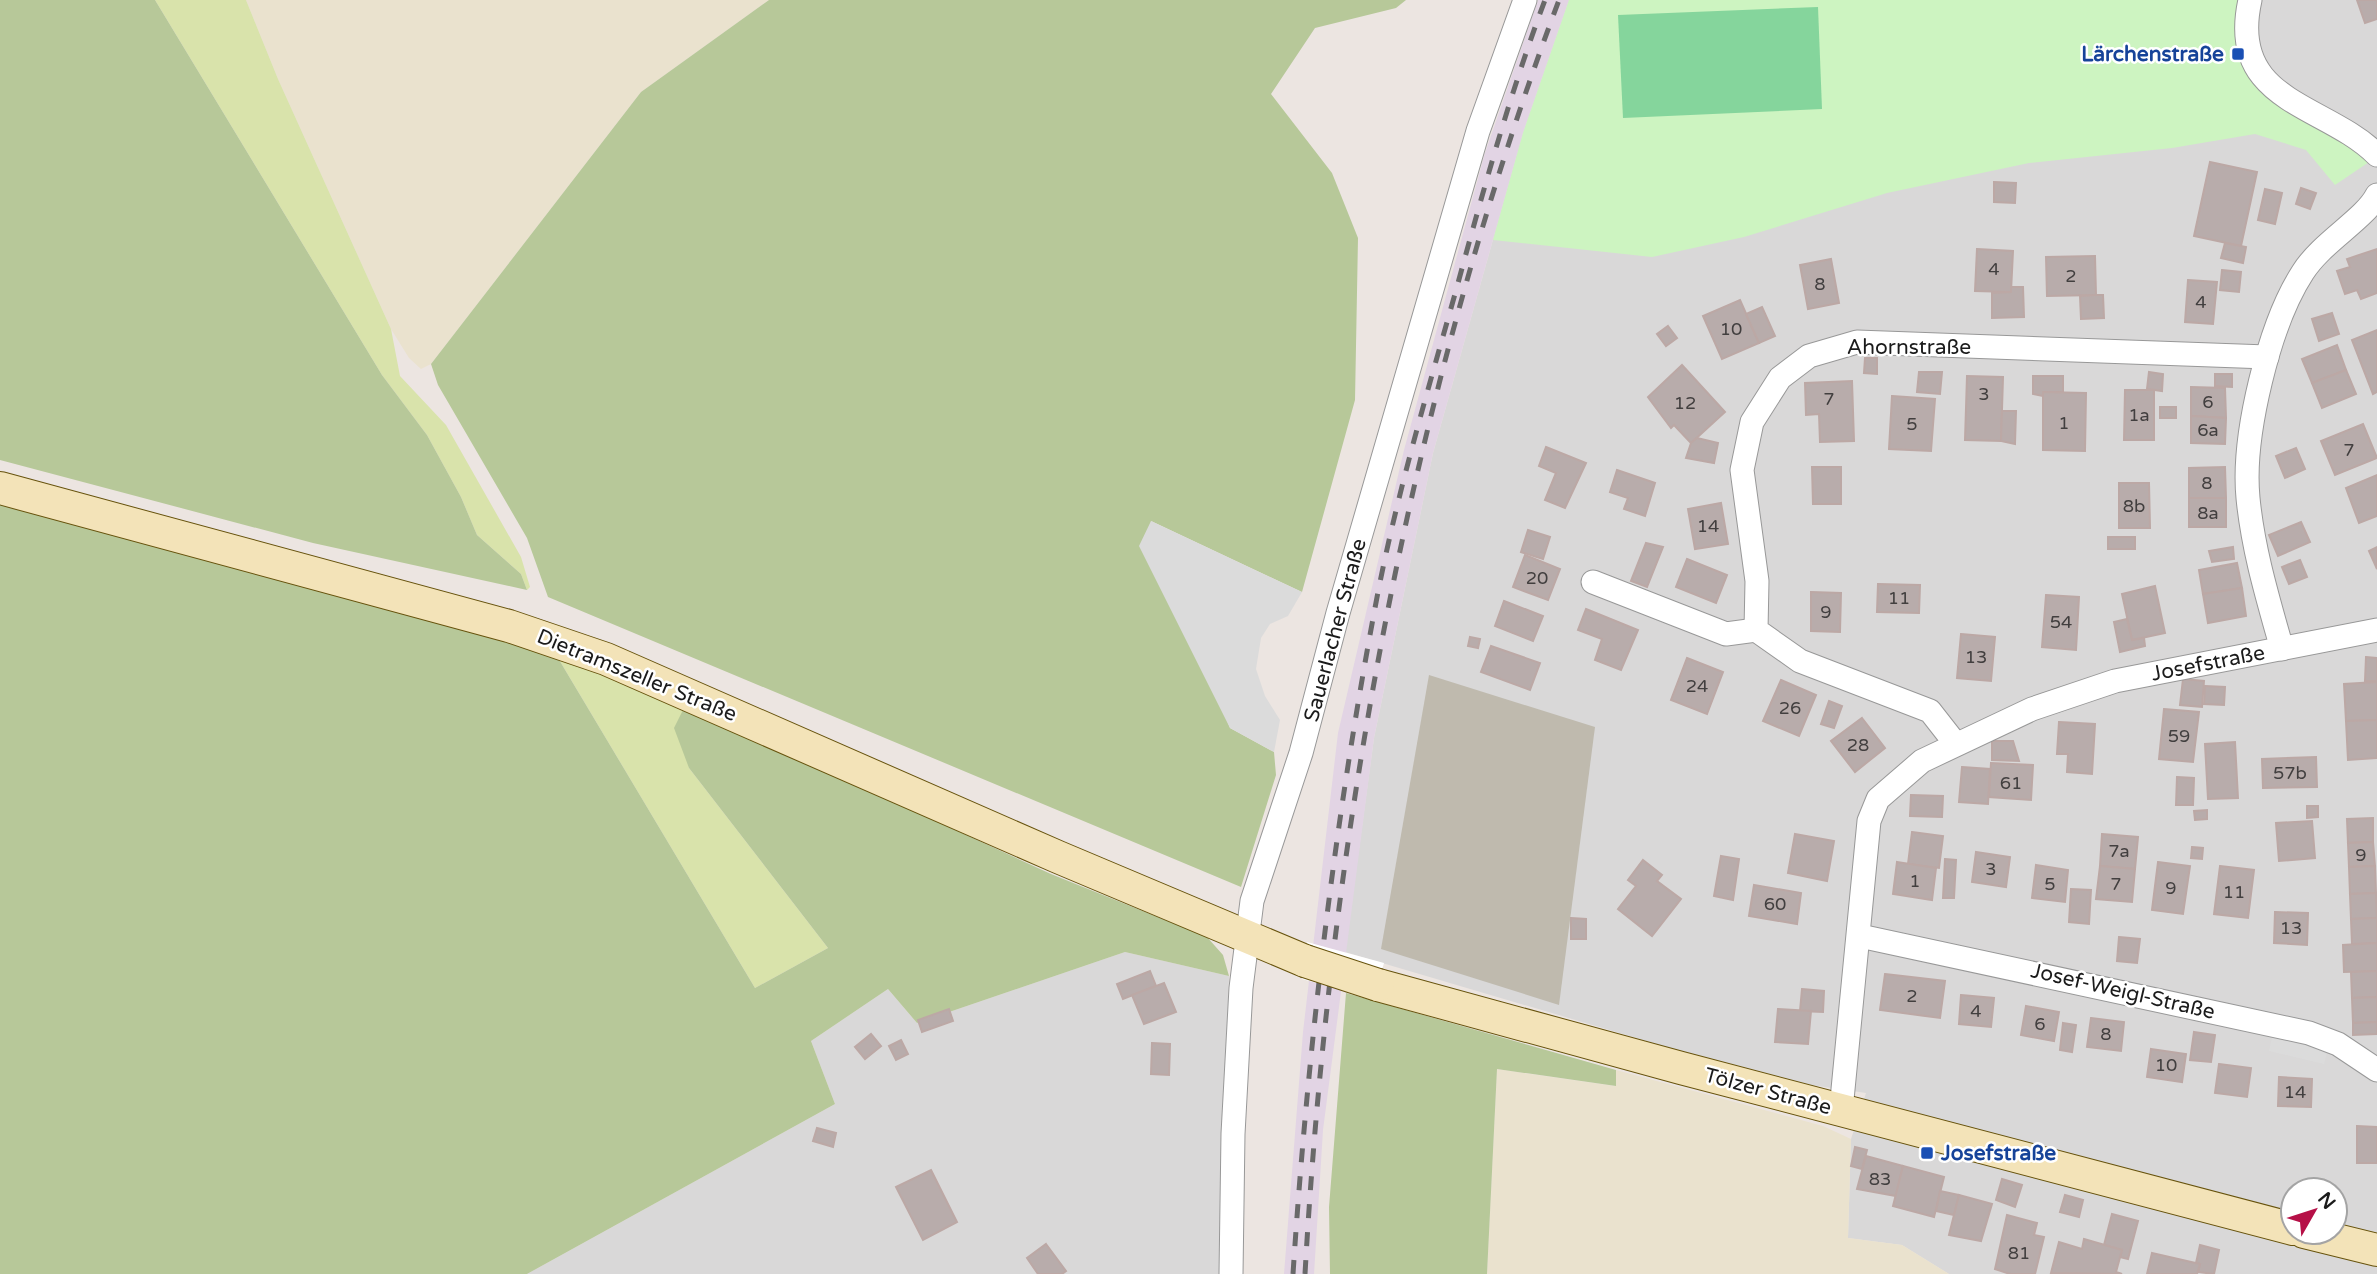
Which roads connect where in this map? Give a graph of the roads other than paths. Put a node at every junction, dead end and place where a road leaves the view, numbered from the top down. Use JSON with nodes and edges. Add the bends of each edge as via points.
{"nodes":[{"id":1,"x":1525,"y":0,"type":"edge"},
{"id":2,"x":2250,"y":0,"type":"edge"},
{"id":3,"x":2377,"y":155,"type":"edge"},
{"id":4,"x":2377,"y":195,"type":"edge"},
{"id":5,"x":2267,"y":357,"type":"junction"},
{"id":6,"x":0,"y":488,"type":"edge"},
{"id":7,"x":1593,"y":582,"type":"dead end"},
{"id":8,"x":1756,"y":630,"type":"junction"},
{"id":9,"x":2377,"y":630,"type":"edge"},
{"id":10,"x":2282,"y":649,"type":"junction"},
{"id":11,"x":1955,"y":743,"type":"junction"},
{"id":12,"x":1860,"y":936,"type":"junction"},
{"id":13,"x":1248,"y":938,"type":"junction"},
{"id":14,"x":2377,"y":1070,"type":"edge"},
{"id":15,"x":1841,"y":1110,"type":"junction"},
{"id":16,"x":2279,"y":1225,"type":"edge"},
{"id":17,"x":2349,"y":1243,"type":"edge"},
{"id":18,"x":2377,"y":1250,"type":"edge"},
{"id":19,"x":1231,"y":1274,"type":"edge"}],
"edges":[{"from":1,"to":13,"type":"street","name":"Sauerlacher Straße","via":[[1478,131],[1301,753],[1252,901]]},
{"from":2,"to":3,"type":"street","via":[[2251,49],[2267,85]]},
{"from":4,"to":5,"type":"street","via":[[2320,248],[2302,273]]},
{"from":5,"to":8,"type":"street","name":"Ahornstraße","via":[[1857,342],[1809,356],[1780,378],[1765,397],[1745,448],[1742,470],[1757,581]]},
{"from":5,"to":10,"type":"street","via":[[2247,455],[2248,497],[2258,562]]},
{"from":6,"to":13,"type":"main road","name":"Dietramszeller Straße","via":[[550,639],[665,683]]},
{"from":7,"to":8,"type":"street","via":[[1726,634]]},
{"from":8,"to":11,"type":"street","via":[[1800,662],[1930,711]]},
{"from":9,"to":10,"type":"street","name":"Josefstraße"},
{"from":10,"to":11,"type":"street","name":"Josefstraße","via":[[2115,681],[2032,709]]},
{"from":11,"to":12,"type":"street","name":"Josefstraße","via":[[1922,761],[1878,799],[1869,821]]},
{"from":12,"to":14,"type":"street","name":"Josef-Weigl-Straße","via":[[2309,1033],[2338,1044]]},
{"from":12,"to":15,"type":"street","name":"Josefstraße"},
{"from":13,"to":15,"type":"main road","name":"Tölzer Straße","bridge":true,"via":[[1378,985]]},
{"from":13,"to":19,"type":"street","name":"Sauerlacher Straße","via":[[1233,1134]]},
{"from":15,"to":16,"type":"main road","name":"Tölzer Straße"},
{"from":17,"to":18,"type":"main road"}]}
